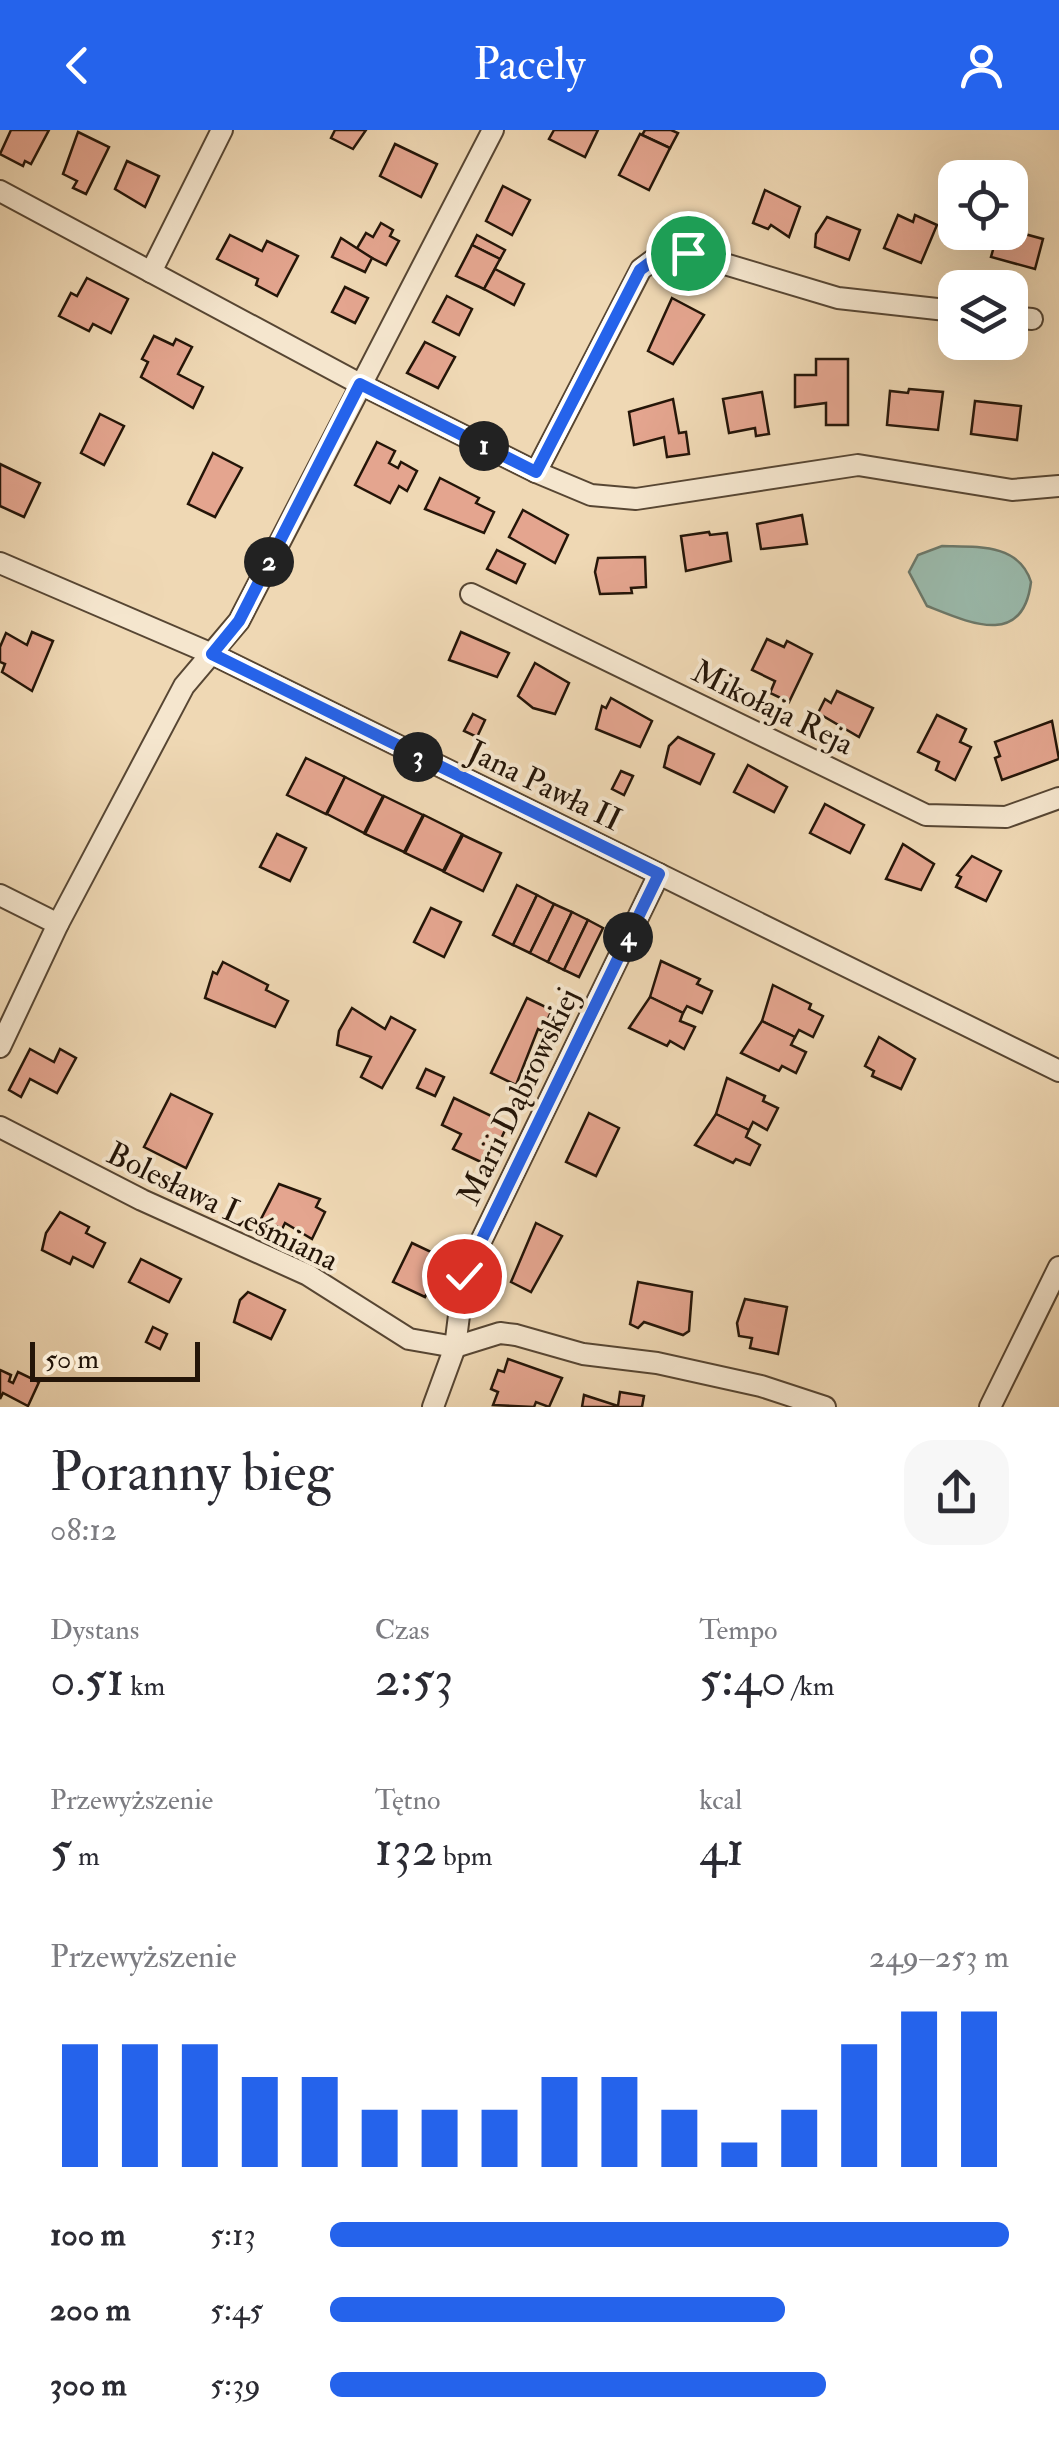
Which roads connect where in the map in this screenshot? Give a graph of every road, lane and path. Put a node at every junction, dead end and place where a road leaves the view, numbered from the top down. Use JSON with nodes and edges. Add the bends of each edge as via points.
{"nodes":[{"id":1,"x":222,"y":130,"type":"edge"},
{"id":2,"x":494,"y":130,"type":"edge"},
{"id":3,"x":0,"y":190,"type":"edge"},
{"id":4,"x":150,"y":272,"type":"junction"},
{"id":5,"x":938,"y":309,"type":"edge"},
{"id":6,"x":1028,"y":319,"type":"edge"},
{"id":7,"x":1032,"y":319,"type":"dead end"},
{"id":8,"x":360,"y":384,"type":"junction"},
{"id":9,"x":536,"y":472,"type":"junction"},
{"id":10,"x":1059,"y":486,"type":"edge"},
{"id":11,"x":0,"y":563,"type":"edge"},
{"id":12,"x":470,"y":594,"type":"dead end"},
{"id":13,"x":212,"y":654,"type":"junction"},
{"id":14,"x":1059,"y":798,"type":"edge"},
{"id":15,"x":659,"y":874,"type":"junction"},
{"id":16,"x":0,"y":895,"type":"edge"},
{"id":17,"x":58,"y":924,"type":"junction"},
{"id":18,"x":0,"y":1046,"type":"edge"},
{"id":19,"x":1059,"y":1071,"type":"edge"},
{"id":20,"x":0,"y":1127,"type":"edge"},
{"id":21,"x":1059,"y":1266,"type":"edge"},
{"id":22,"x":454,"y":1347,"type":"junction"},
{"id":23,"x":433,"y":1407,"type":"edge"},
{"id":24,"x":825,"y":1407,"type":"edge"},
{"id":25,"x":990,"y":1407,"type":"edge"}],
"edges":[{"from":1,"to":4,"type":"street"},
{"from":2,"to":8,"type":"street"},
{"from":3,"to":4,"type":"street"},
{"from":4,"to":8,"type":"street"},
{"from":5,"to":9,"type":"street","via":[[838,298],[688,253],[656,258],[640,270]]},
{"from":6,"to":7,"type":"street"},
{"from":8,"to":9,"type":"street"},
{"from":8,"to":13,"type":"street","via":[[239,621]]},
{"from":9,"to":10,"type":"street","via":[[577,490],[636,499],[858,465],[1012,490]]},
{"from":11,"to":13,"type":"street","name":"Jana Pawła II"},
{"from":12,"to":14,"type":"street","name":"Mikołaja Reja","via":[[926,815],[1006,817]]},
{"from":13,"to":15,"type":"street","name":"Jana Pawła II"},
{"from":13,"to":17,"type":"street","via":[[184,686]]},
{"from":15,"to":19,"type":"street","name":"Jana Pawła II"},
{"from":15,"to":22,"type":"street","name":"Marii Dąbrowskiej","via":[[464,1276]]},
{"from":16,"to":17,"type":"street"},
{"from":17,"to":18,"type":"street"},
{"from":20,"to":22,"type":"street","name":"Bolesława Leśmiana","via":[[308,1276],[409,1339]]},
{"from":21,"to":25,"type":"street"},
{"from":22,"to":23,"type":"street","name":"Marii Dąbrowskiej"},
{"from":22,"to":24,"type":"street","name":"Bolesława Leśmiana","via":[[516,1334],[584,1354],[761,1386]]}]}
